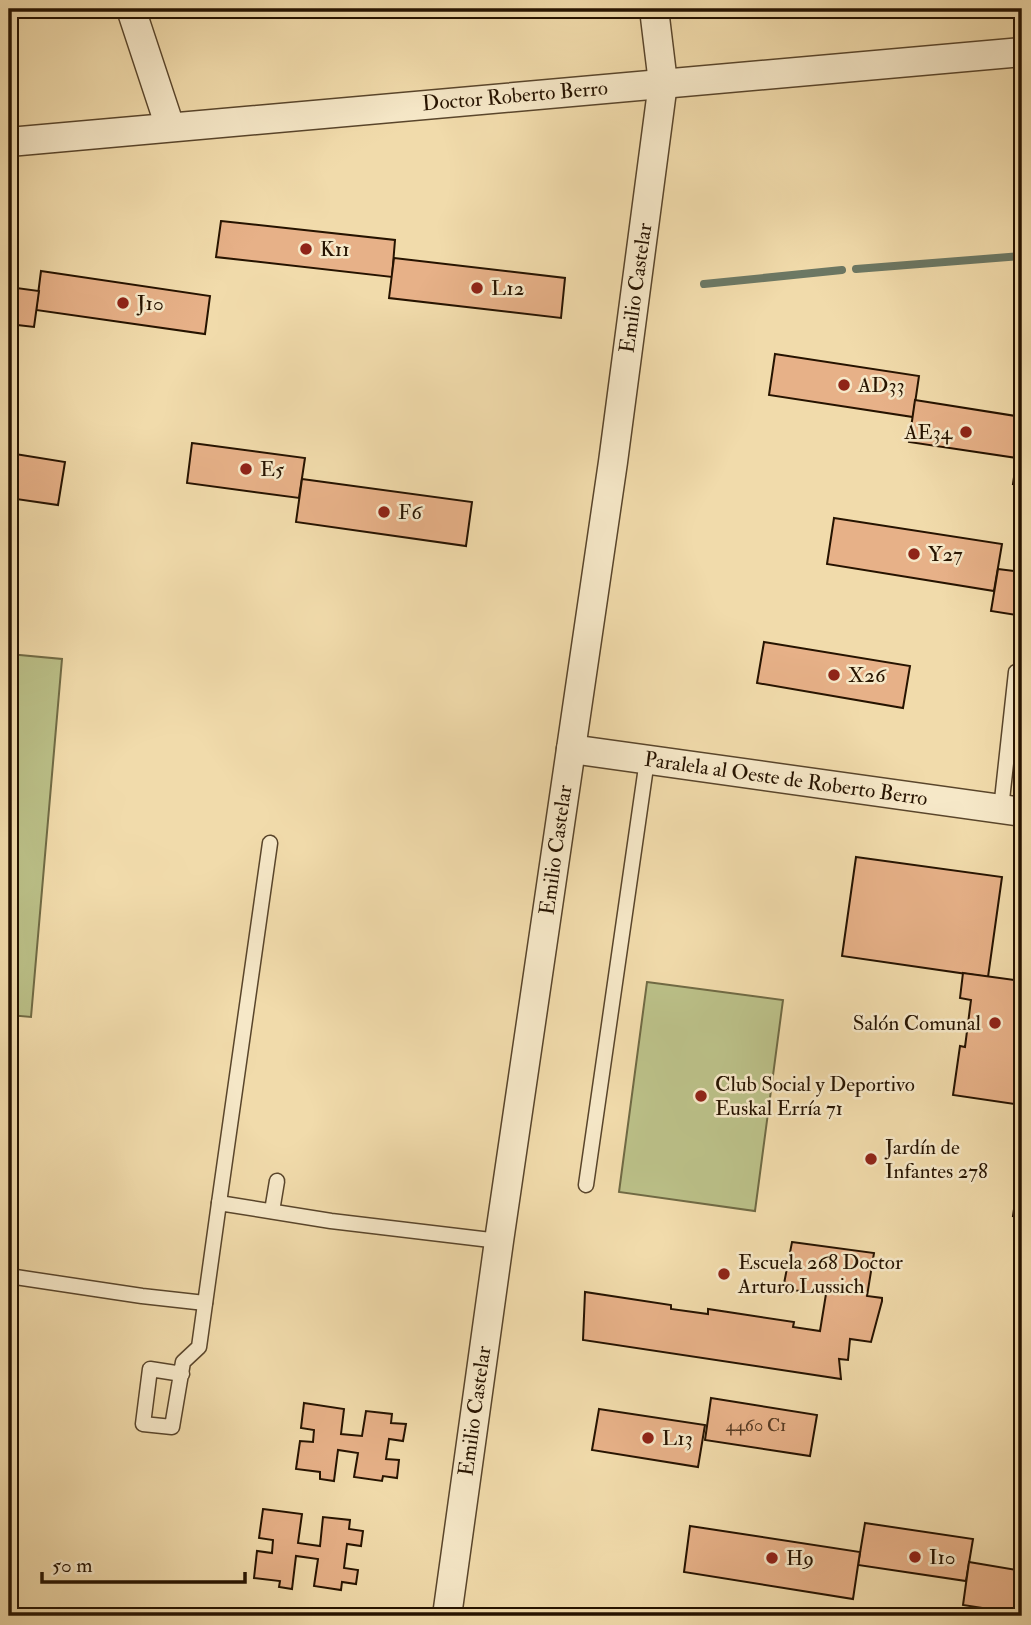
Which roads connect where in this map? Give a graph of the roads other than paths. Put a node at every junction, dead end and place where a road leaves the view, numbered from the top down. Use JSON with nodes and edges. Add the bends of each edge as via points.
{"nodes":[{"id":1,"x":131,"y":9,"type":"edge"},
{"id":2,"x":654,"y":9,"type":"edge"},
{"id":3,"x":1022,"y":52,"type":"edge"},
{"id":4,"x":663,"y":83,"type":"junction"},
{"id":5,"x":170,"y":127,"type":"junction"},
{"id":6,"x":9,"y":142,"type":"edge"},
{"id":7,"x":1016,"y":672,"type":"dead end"},
{"id":8,"x":570,"y":749,"type":"junction"},
{"id":9,"x":647,"y":760,"type":"junction"},
{"id":10,"x":1012,"y":811,"type":"edge"},
{"id":11,"x":270,"y":843,"type":"dead end"},
{"id":12,"x":277,"y":1181,"type":"dead end"},
{"id":13,"x":586,"y":1185,"type":"dead end"},
{"id":14,"x":219,"y":1203,"type":"junction"},
{"id":15,"x":272,"y":1211,"type":"junction"},
{"id":16,"x":499,"y":1241,"type":"junction"},
{"id":17,"x":9,"y":1276,"type":"edge"},
{"id":18,"x":205,"y":1303,"type":"junction"},
{"id":19,"x":182,"y":1374,"type":"dead end"},
{"id":20,"x":447,"y":1616,"type":"edge"}],
"edges":[{"from":1,"to":5,"type":"street"},
{"from":2,"to":4,"type":"street","name":"Emilio Castelar"},
{"from":3,"to":4,"type":"street","name":"Doctor Roberto Berro"},
{"from":4,"to":5,"type":"street","name":"Doctor Roberto Berro"},
{"from":4,"to":8,"type":"street","name":"Emilio Castelar"},
{"from":5,"to":6,"type":"street","name":"Doctor Roberto Berro"},
{"from":7,"to":10,"type":"lane","name":"Paralela al Oeste de Roberto Berro"},
{"from":8,"to":9,"type":"street","name":"Paralela al Oeste de Roberto Berro"},
{"from":8,"to":16,"type":"street","name":"Emilio Castelar"},
{"from":9,"to":10,"type":"street","name":"Paralela al Oeste de Roberto Berro"},
{"from":9,"to":13,"type":"lane"},
{"from":11,"to":14,"type":"lane"},
{"from":12,"to":15,"type":"lane"},
{"from":14,"to":15,"type":"lane"},
{"from":14,"to":18,"type":"lane"},
{"from":15,"to":16,"type":"lane"},
{"from":16,"to":20,"type":"street","name":"Emilio Castelar"},
{"from":17,"to":18,"type":"lane"},
{"from":18,"to":19,"type":"lane","via":[[199,1346],[183,1363]]}]}
